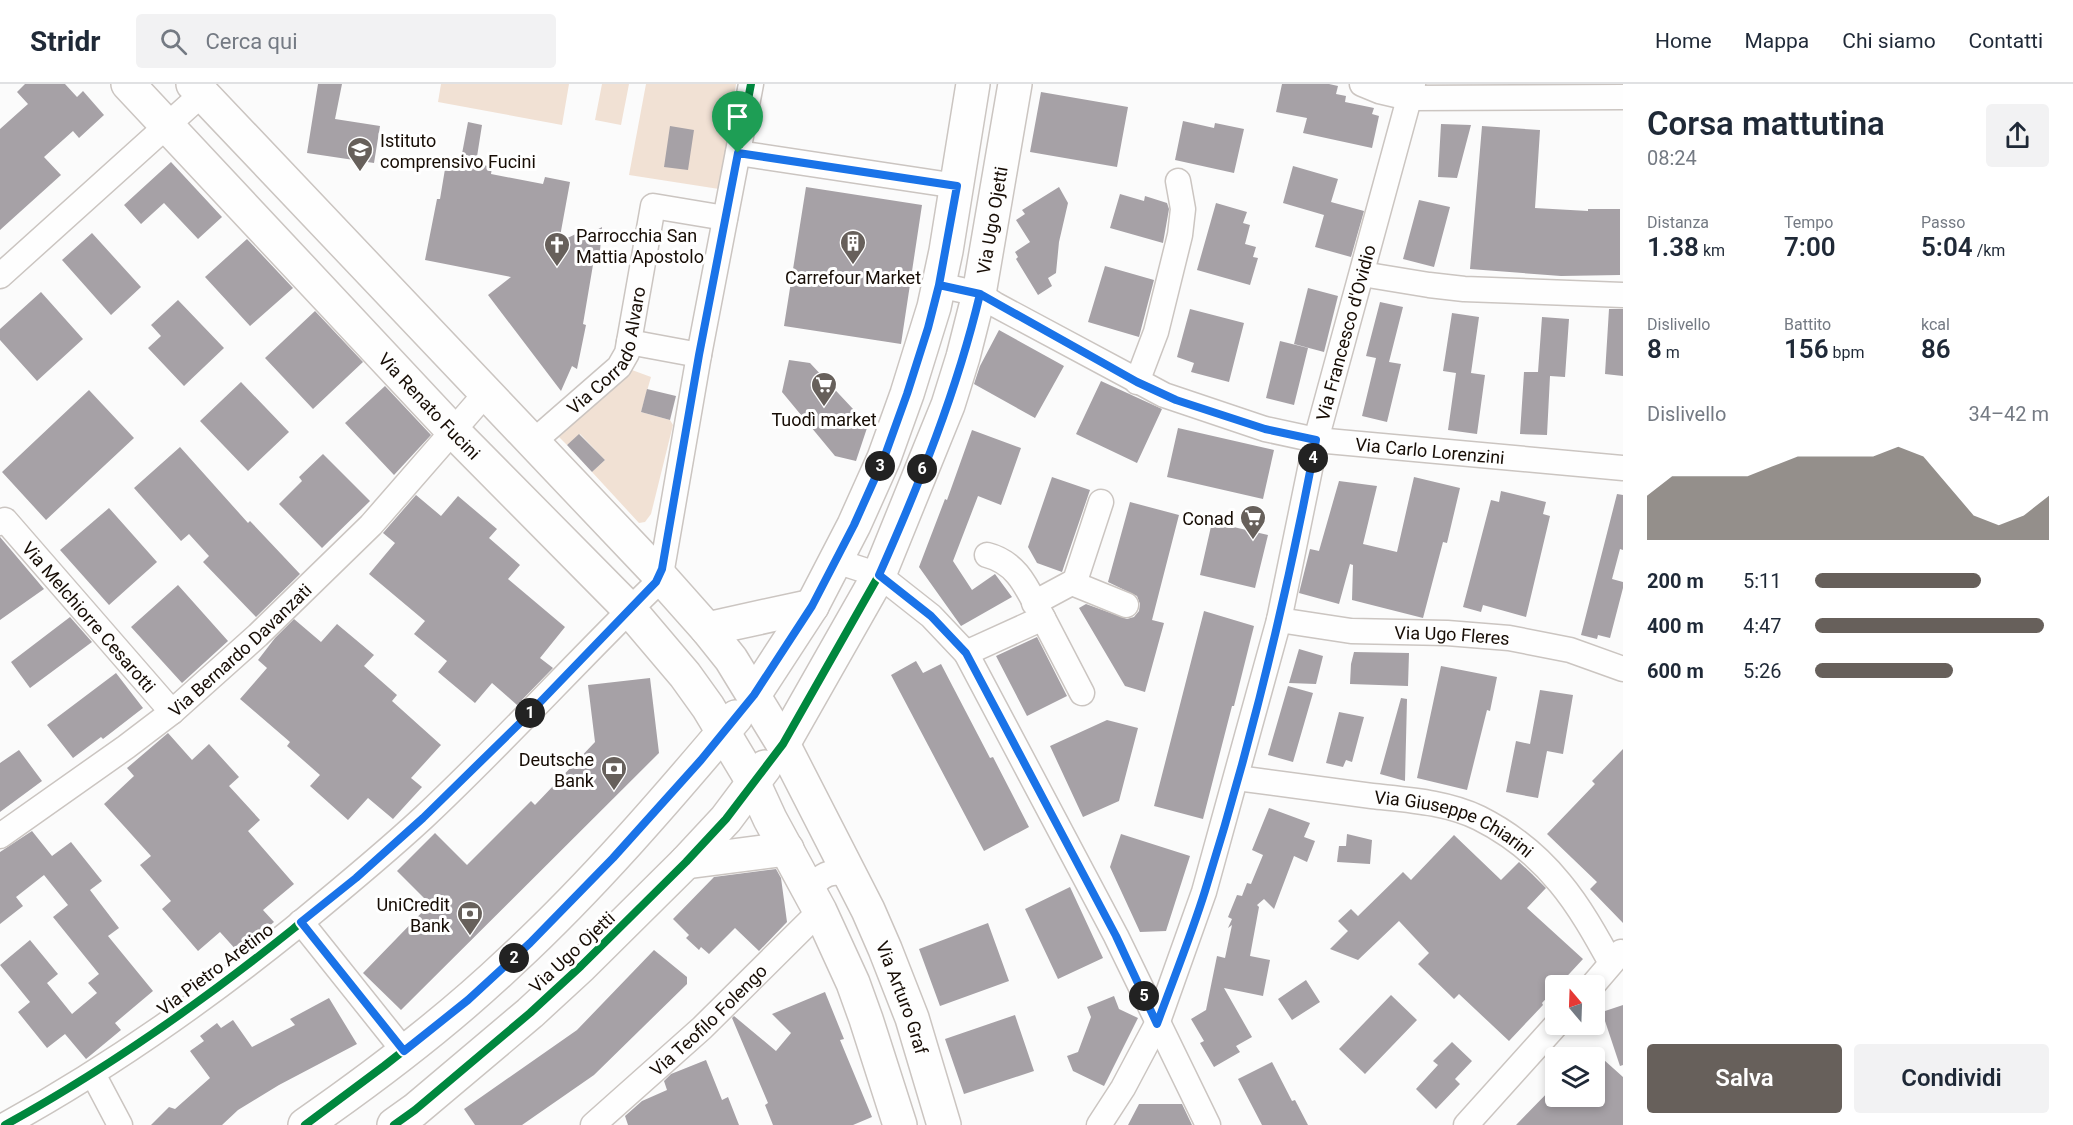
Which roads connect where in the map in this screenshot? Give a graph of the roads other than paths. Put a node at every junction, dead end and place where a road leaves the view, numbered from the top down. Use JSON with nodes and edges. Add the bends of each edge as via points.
{"nodes":[{"id":1,"x":128,"y":84,"type":"edge"},
{"id":2,"x":751,"y":84,"type":"edge"},
{"id":3,"x":973,"y":84,"type":"edge"},
{"id":4,"x":1015,"y":84,"type":"edge"},
{"id":5,"x":1362,"y":84,"type":"edge"},
{"id":6,"x":197,"y":89,"type":"edge"},
{"id":7,"x":1411,"y":91,"type":"edge"},
{"id":8,"x":1623,"y":97,"type":"edge"},
{"id":9,"x":167,"y":125,"type":"junction"},
{"id":10,"x":738,"y":153,"type":"junction"},
{"id":11,"x":1178,"y":181,"type":"dead end"},
{"id":12,"x":957,"y":186,"type":"junction"},
{"id":13,"x":725,"y":218,"type":"junction"},
{"id":14,"x":1362,"y":274,"type":"junction"},
{"id":15,"x":0,"y":276,"type":"edge"},
{"id":16,"x":939,"y":285,"type":"junction"},
{"id":17,"x":980,"y":294,"type":"junction"},
{"id":18,"x":1623,"y":295,"type":"edge"},
{"id":19,"x":629,"y":342,"type":"junction"},
{"id":20,"x":699,"y":355,"type":"junction"},
{"id":21,"x":1137,"y":382,"type":"junction"},
{"id":22,"x":486,"y":393,"type":"junction"},
{"id":23,"x":453,"y":431,"type":"junction"},
{"id":24,"x":1316,"y":440,"type":"junction"},
{"id":25,"x":533,"y":442,"type":"junction"},
{"id":26,"x":1623,"y":468,"type":"edge"},
{"id":27,"x":1101,"y":502,"type":"dead end"},
{"id":28,"x":3,"y":522,"type":"edge"},
{"id":29,"x":987,"y":555,"type":"dead end"},
{"id":30,"x":836,"y":561,"type":"junction"},
{"id":31,"x":659,"y":575,"type":"junction"},
{"id":32,"x":879,"y":575,"type":"junction"},
{"id":33,"x":1072,"y":583,"type":"junction"},
{"id":34,"x":1126,"y":605,"type":"dead end"},
{"id":35,"x":812,"y":606,"type":"junction"},
{"id":36,"x":629,"y":609,"type":"junction"},
{"id":37,"x":1039,"y":610,"type":"junction"},
{"id":38,"x":1279,"y":620,"type":"junction"},
{"id":39,"x":707,"y":629,"type":"junction"},
{"id":40,"x":966,"y":653,"type":"junction"},
{"id":41,"x":1623,"y":669,"type":"edge"},
{"id":42,"x":1082,"y":693,"type":"dead end"},
{"id":43,"x":754,"y":695,"type":"junction"},
{"id":44,"x":172,"y":712,"type":"junction"},
{"id":45,"x":723,"y":732,"type":"junction"},
{"id":46,"x":783,"y":744,"type":"junction"},
{"id":47,"x":1237,"y":778,"type":"junction"},
{"id":48,"x":753,"y":782,"type":"junction"},
{"id":49,"x":0,"y":836,"type":"edge"},
{"id":50,"x":787,"y":849,"type":"junction"},
{"id":51,"x":686,"y":862,"type":"junction"},
{"id":52,"x":850,"y":876,"type":"junction"},
{"id":53,"x":815,"y":901,"type":"junction"},
{"id":54,"x":301,"y":922,"type":"junction"},
{"id":55,"x":1617,"y":957,"type":"edge"},
{"id":56,"x":1601,"y":975,"type":"edge"},
{"id":57,"x":1157,"y":1024,"type":"junction"},
{"id":58,"x":1547,"y":1035,"type":"edge"},
{"id":59,"x":404,"y":1051,"type":"junction"},
{"id":60,"x":93,"y":1074,"type":"junction"},
{"id":61,"x":412,"y":1120,"type":"edge"},
{"id":62,"x":4,"y":1125,"type":"edge"},
{"id":63,"x":120,"y":1125,"type":"edge"},
{"id":64,"x":305,"y":1125,"type":"edge"},
{"id":65,"x":593,"y":1125,"type":"edge"},
{"id":66,"x":900,"y":1125,"type":"edge"},
{"id":67,"x":944,"y":1125,"type":"edge"},
{"id":68,"x":1099,"y":1125,"type":"edge"},
{"id":69,"x":1208,"y":1125,"type":"edge"},
{"id":70,"x":1466,"y":1125,"type":"edge"}],
"edges":[{"from":1,"to":9,"type":"main road","name":"Via Renato Fucini"},
{"from":2,"to":10,"type":"street"},
{"from":3,"to":12,"type":"main road"},
{"from":4,"to":17,"type":"main road","name":"Via Ugo Ojetti"},
{"from":5,"to":7,"type":"street","via":[[1383,93]]},
{"from":6,"to":9,"type":"street"},
{"from":6,"to":22,"type":"main road"},
{"from":7,"to":8,"type":"street"},
{"from":7,"to":14,"type":"street","name":"Via Francesco d'Ovidio"},
{"from":9,"to":15,"type":"street"},
{"from":9,"to":23,"type":"main road","name":"Via Renato Fucini"},
{"from":10,"to":12,"type":"street"},
{"from":10,"to":13,"type":"street"},
{"from":11,"to":21,"type":"street","via":[[1183,209],[1180,235],[1156,332]]},
{"from":12,"to":16,"type":"main road"},
{"from":13,"to":19,"type":"street","name":"Via Corrado Alvaro","via":[[653,206]]},
{"from":13,"to":20,"type":"street"},
{"from":14,"to":18,"type":"street","via":[[1464,289]]},
{"from":14,"to":24,"type":"street","name":"Via Francesco d'Ovidio"},
{"from":16,"to":17,"type":"street","name":"Via Carlo Lorenzini"},
{"from":16,"to":30,"type":"main road","via":[[884,458]]},
{"from":17,"to":21,"type":"street","name":"Via Carlo Lorenzini"},
{"from":17,"to":32,"type":"main road","name":"Via Ugo Ojetti","via":[[948,405]]},
{"from":19,"to":20,"type":"street"},
{"from":19,"to":25,"type":"street","name":"Via Corrado Alvaro","via":[[619,367]]},
{"from":20,"to":31,"type":"street"},
{"from":21,"to":24,"type":"street","name":"Via Carlo Lorenzini","via":[[1226,417]]},
{"from":22,"to":23,"type":"street","name":"Via Bernardo Davanzati"},
{"from":22,"to":25,"type":"main road"},
{"from":23,"to":36,"type":"main road","name":"Via Renato Fucini"},
{"from":23,"to":44,"type":"street","name":"Via Bernardo Davanzati","via":[[371,525]]},
{"from":24,"to":26,"type":"street","name":"Via Carlo Lorenzini"},
{"from":24,"to":38,"type":"street","name":"Via Francesco d'Ovidio"},
{"from":25,"to":31,"type":"main road"},
{"from":27,"to":33,"type":"street"},
{"from":28,"to":44,"type":"street","name":"Via Melchiorre Cesarotti"},
{"from":29,"to":37,"type":"street","via":[[1014,569]]},
{"from":30,"to":32,"type":"street"},
{"from":30,"to":35,"type":"main road"},
{"from":31,"to":36,"type":"street","name":"Via Pietro Aretino","via":[[652,588]]},
{"from":31,"to":39,"type":"main road"},
{"from":32,"to":40,"type":"street","via":[[931,616]]},
{"from":32,"to":46,"type":"main road","name":"Via Ugo Ojetti"},
{"from":33,"to":34,"type":"street"},
{"from":33,"to":37,"type":"street"},
{"from":35,"to":39,"type":"main road"},
{"from":35,"to":43,"type":"main road"},
{"from":36,"to":45,"type":"main road","name":"Via Renato Fucini","via":[[686,675]]},
{"from":36,"to":54,"type":"street","name":"Via Pietro Aretino","via":[[423,818]]},
{"from":37,"to":40,"type":"street"},
{"from":37,"to":42,"type":"street"},
{"from":38,"to":41,"type":"street","name":"Via Ugo Fleres","via":[[1351,631],[1509,638],[1570,650]]},
{"from":38,"to":47,"type":"street","name":"Via Francesco d'Ovidio"},
{"from":39,"to":43,"type":"main road"},
{"from":40,"to":57,"type":"street","via":[[1116,936]]},
{"from":43,"to":45,"type":"main road","name":"Via Ugo Ojetti"},
{"from":43,"to":46,"type":"main road","name":"Via Arturo Graf"},
{"from":44,"to":49,"type":"street","name":"Via Bernardo Davanzati"},
{"from":45,"to":48,"type":"main road","name":"Via Renato Fucini"},
{"from":45,"to":59,"type":"main road","name":"Via Ugo Ojetti","via":[[613,858],[530,943]]},
{"from":46,"to":48,"type":"main road","name":"Via Ugo Ojetti"},
{"from":46,"to":52,"type":"main road","name":"Via Arturo Graf"},
{"from":47,"to":55,"type":"street","name":"Via Giuseppe Chiarini","via":[[1417,801],[1478,818],[1513,839],[1560,883]]},
{"from":47,"to":57,"type":"street","name":"Via Francesco d'Ovidio","via":[[1204,892]]},
{"from":48,"to":50,"type":"main road"},
{"from":48,"to":51,"type":"main road","name":"Via Ugo Ojetti","via":[[726,819]]},
{"from":50,"to":51,"type":"main road"},
{"from":50,"to":53,"type":"main road"},
{"from":51,"to":61,"type":"main road","name":"Via Ugo Ojetti","via":[[574,973]]},
{"from":52,"to":53,"type":"street","via":[[830,872],[821,877]]},
{"from":52,"to":67,"type":"main road","name":"Via Arturo Graf","via":[[905,996]]},
{"from":53,"to":65,"type":"street","name":"Via Teofilo Folengo","via":[[702,1028]]},
{"from":53,"to":66,"type":"main road","via":[[853,983]]},
{"from":54,"to":59,"type":"street"},
{"from":54,"to":60,"type":"street","name":"Via Pietro Aretino","via":[[195,1004]]},
{"from":55,"to":56,"type":"street"},
{"from":57,"to":68,"type":"street","name":"Via Francesco d'Ovidio"},
{"from":57,"to":69,"type":"street"},
{"from":58,"to":70,"type":"street"},
{"from":59,"to":64,"type":"main road","name":"Via Ugo Ojetti"},
{"from":60,"to":62,"type":"street","name":"Via Pietro Aretino"},
{"from":60,"to":63,"type":"street"}]}
